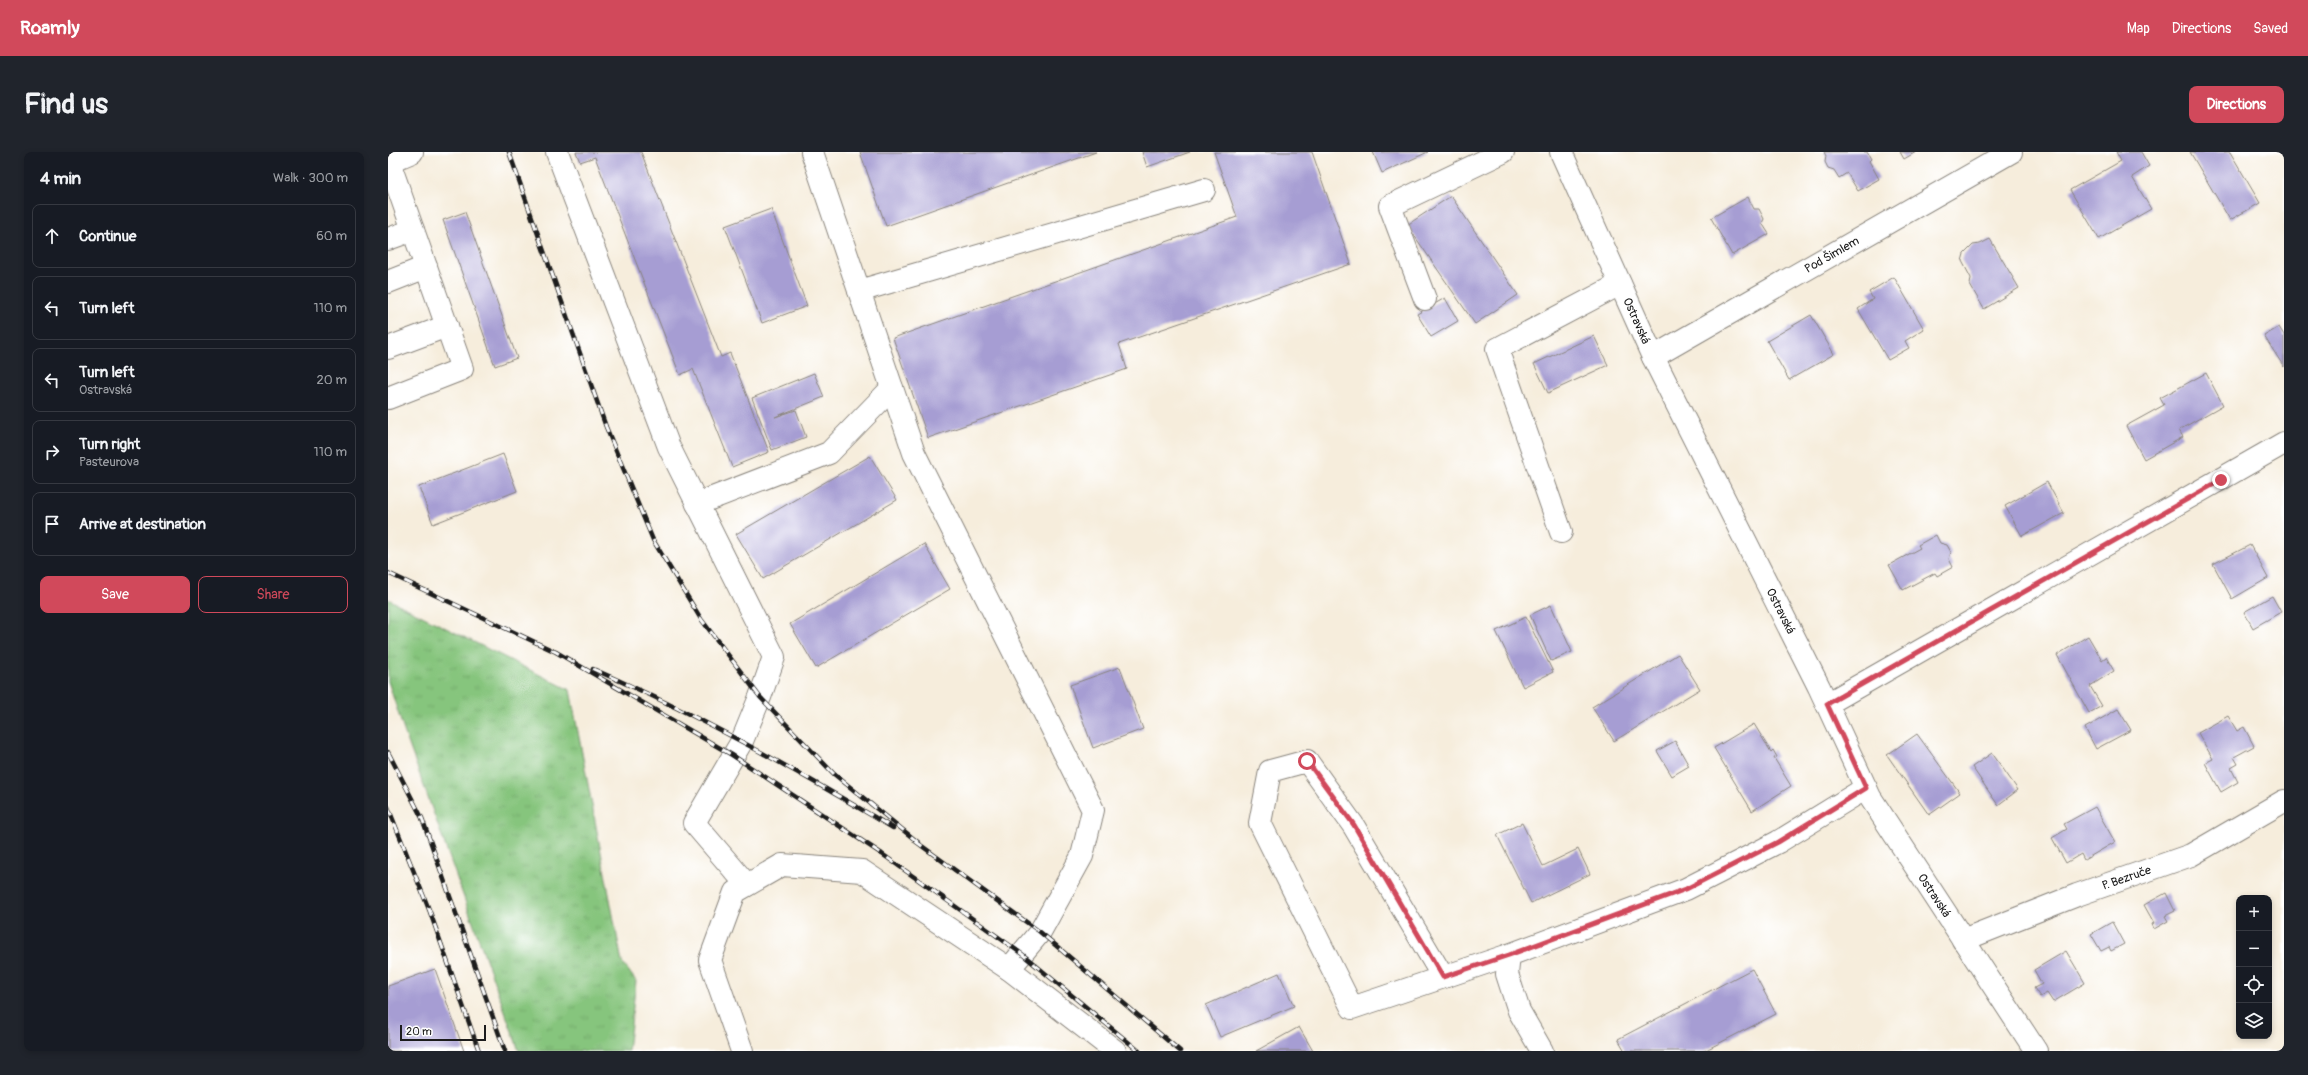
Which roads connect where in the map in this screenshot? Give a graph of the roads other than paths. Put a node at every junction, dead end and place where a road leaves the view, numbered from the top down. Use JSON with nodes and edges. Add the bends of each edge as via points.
{"nodes":[{"id":1,"x":412,"y":152,"type":"edge"},
{"id":2,"x":557,"y":152,"type":"edge"},
{"id":3,"x":812,"y":152,"type":"edge"},
{"id":4,"x":1503,"y":152,"type":"edge"},
{"id":5,"x":1561,"y":152,"type":"edge"},
{"id":6,"x":2011,"y":152,"type":"edge"},
{"id":7,"x":388,"y":162,"type":"edge"},
{"id":8,"x":1204,"y":190,"type":"dead end"},
{"id":9,"x":413,"y":230,"type":"junction"},
{"id":10,"x":388,"y":239,"type":"edge"},
{"id":11,"x":426,"y":267,"type":"junction"},
{"id":12,"x":388,"y":282,"type":"edge"},
{"id":13,"x":1620,"y":284,"type":"junction"},
{"id":14,"x":859,"y":291,"type":"junction"},
{"id":15,"x":1426,"y":299,"type":"dead end"},
{"id":16,"x":447,"y":326,"type":"junction"},
{"id":17,"x":388,"y":348,"type":"edge"},
{"id":18,"x":1653,"y":357,"type":"junction"},
{"id":19,"x":892,"y":388,"type":"junction"},
{"id":20,"x":388,"y":398,"type":"edge"},
{"id":21,"x":2284,"y":443,"type":"edge"},
{"id":22,"x":697,"y":504,"type":"junction"},
{"id":23,"x":1561,"y":532,"type":"dead end"},
{"id":24,"x":1827,"y":704,"type":"junction"},
{"id":25,"x":1866,"y":788,"type":"junction"},
{"id":26,"x":2284,"y":801,"type":"edge"},
{"id":27,"x":747,"y":885,"type":"junction"},
{"id":28,"x":1963,"y":940,"type":"junction"},
{"id":29,"x":1509,"y":955,"type":"junction"},
{"id":30,"x":1009,"y":969,"type":"junction"},
{"id":31,"x":1443,"y":977,"type":"junction"},
{"id":32,"x":742,"y":1051,"type":"edge"},
{"id":33,"x":1115,"y":1051,"type":"edge"},
{"id":34,"x":1542,"y":1051,"type":"edge"},
{"id":35,"x":2036,"y":1051,"type":"edge"}],
"edges":[{"from":1,"to":7,"type":"street"},
{"from":2,"to":22,"type":"street","via":[[669,447]]},
{"from":3,"to":14,"type":"street"},
{"from":4,"to":15,"type":"street","via":[[1390,206]]},
{"from":5,"to":13,"type":"street","name":"Ostravská"},
{"from":6,"to":18,"type":"street","name":"Pod Šimlem"},
{"from":7,"to":9,"type":"street"},
{"from":8,"to":14,"type":"street"},
{"from":9,"to":10,"type":"street"},
{"from":9,"to":11,"type":"street"},
{"from":11,"to":12,"type":"street"},
{"from":11,"to":16,"type":"street"},
{"from":13,"to":18,"type":"street","name":"Ostravská"},
{"from":13,"to":23,"type":"street","via":[[1497,349]]},
{"from":14,"to":19,"type":"street"},
{"from":16,"to":17,"type":"street"},
{"from":16,"to":20,"type":"street","via":[[462,369]]},
{"from":18,"to":24,"type":"street","name":"Ostravská"},
{"from":19,"to":22,"type":"street","via":[[829,453]]},
{"from":19,"to":30,"type":"street","via":[[914,453],[1093,810],[1082,856],[1040,932]]},
{"from":21,"to":24,"type":"street"},
{"from":22,"to":27,"type":"street","via":[[774,657],[742,741],[694,823]]},
{"from":24,"to":25,"type":"street","name":"Ostravská"},
{"from":25,"to":28,"type":"street","name":"Ostravská"},
{"from":25,"to":29,"type":"street","via":[[1778,842],[1686,889]]},
{"from":26,"to":28,"type":"street","name":"P. Bezruče","via":[[2191,855],[2077,895]]},
{"from":27,"to":30,"type":"street","via":[[782,865],[862,871]]},
{"from":27,"to":32,"type":"street","via":[[735,892],[710,960]]},
{"from":28,"to":35,"type":"street","name":"Ostravská"},
{"from":29,"to":31,"type":"street"},
{"from":29,"to":34,"type":"street","via":[[1507,974],[1519,1011]]},
{"from":30,"to":33,"type":"street"},
{"from":31,"to":31,"type":"street","via":[[1352,1008],[1260,823],[1270,772],[1307,761],[1354,825]]}]}
